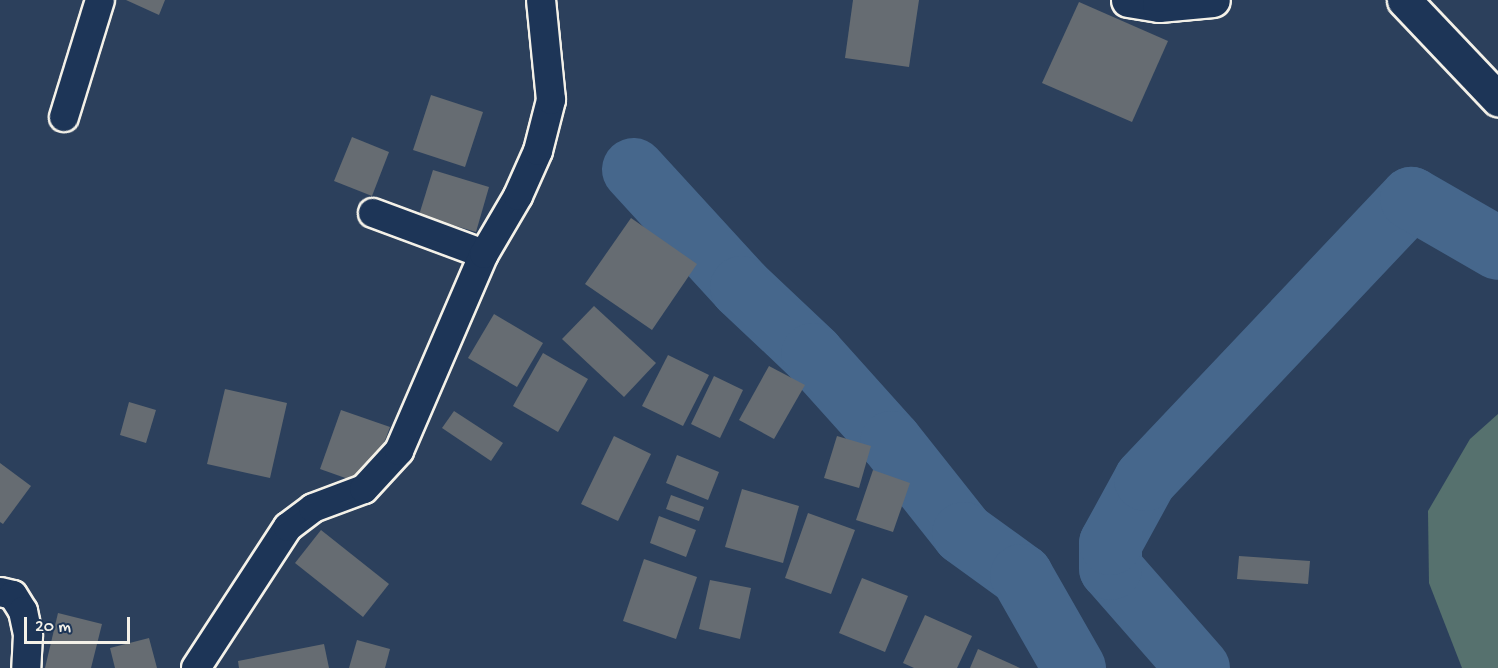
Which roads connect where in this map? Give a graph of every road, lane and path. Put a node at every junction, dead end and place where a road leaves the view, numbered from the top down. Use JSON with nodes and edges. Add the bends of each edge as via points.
{"nodes":[{"id":1,"x":100,"y":0,"type":"edge"},
{"id":2,"x":541,"y":0,"type":"edge"},
{"id":3,"x":1128,"y":0,"type":"edge"},
{"id":4,"x":1213,"y":0,"type":"edge"},
{"id":5,"x":1404,"y":0,"type":"edge"},
{"id":6,"x":1498,"y":99,"type":"edge"},
{"id":7,"x":64,"y":117,"type":"dead end"},
{"id":8,"x":373,"y":213,"type":"dead end"},
{"id":9,"x":484,"y":254,"type":"junction"},
{"id":10,"x":0,"y":592,"type":"edge"},
{"id":11,"x":26,"y":668,"type":"edge"},
{"id":12,"x":196,"y":668,"type":"edge"}],
"edges":[{"from":1,"to":7,"type":"street"},
{"from":2,"to":9,"type":"street","via":[[550,78],[546,122],[518,196]]},
{"from":3,"to":4,"type":"street","via":[[1159,5]]},
{"from":5,"to":6,"type":"street"},
{"from":8,"to":9,"type":"street"},
{"from":9,"to":12,"type":"street","via":[[399,451],[387,469],[364,489],[313,508],[288,526]]},
{"from":10,"to":11,"type":"street","via":[[13,595],[23,611],[28,635]]}]}
